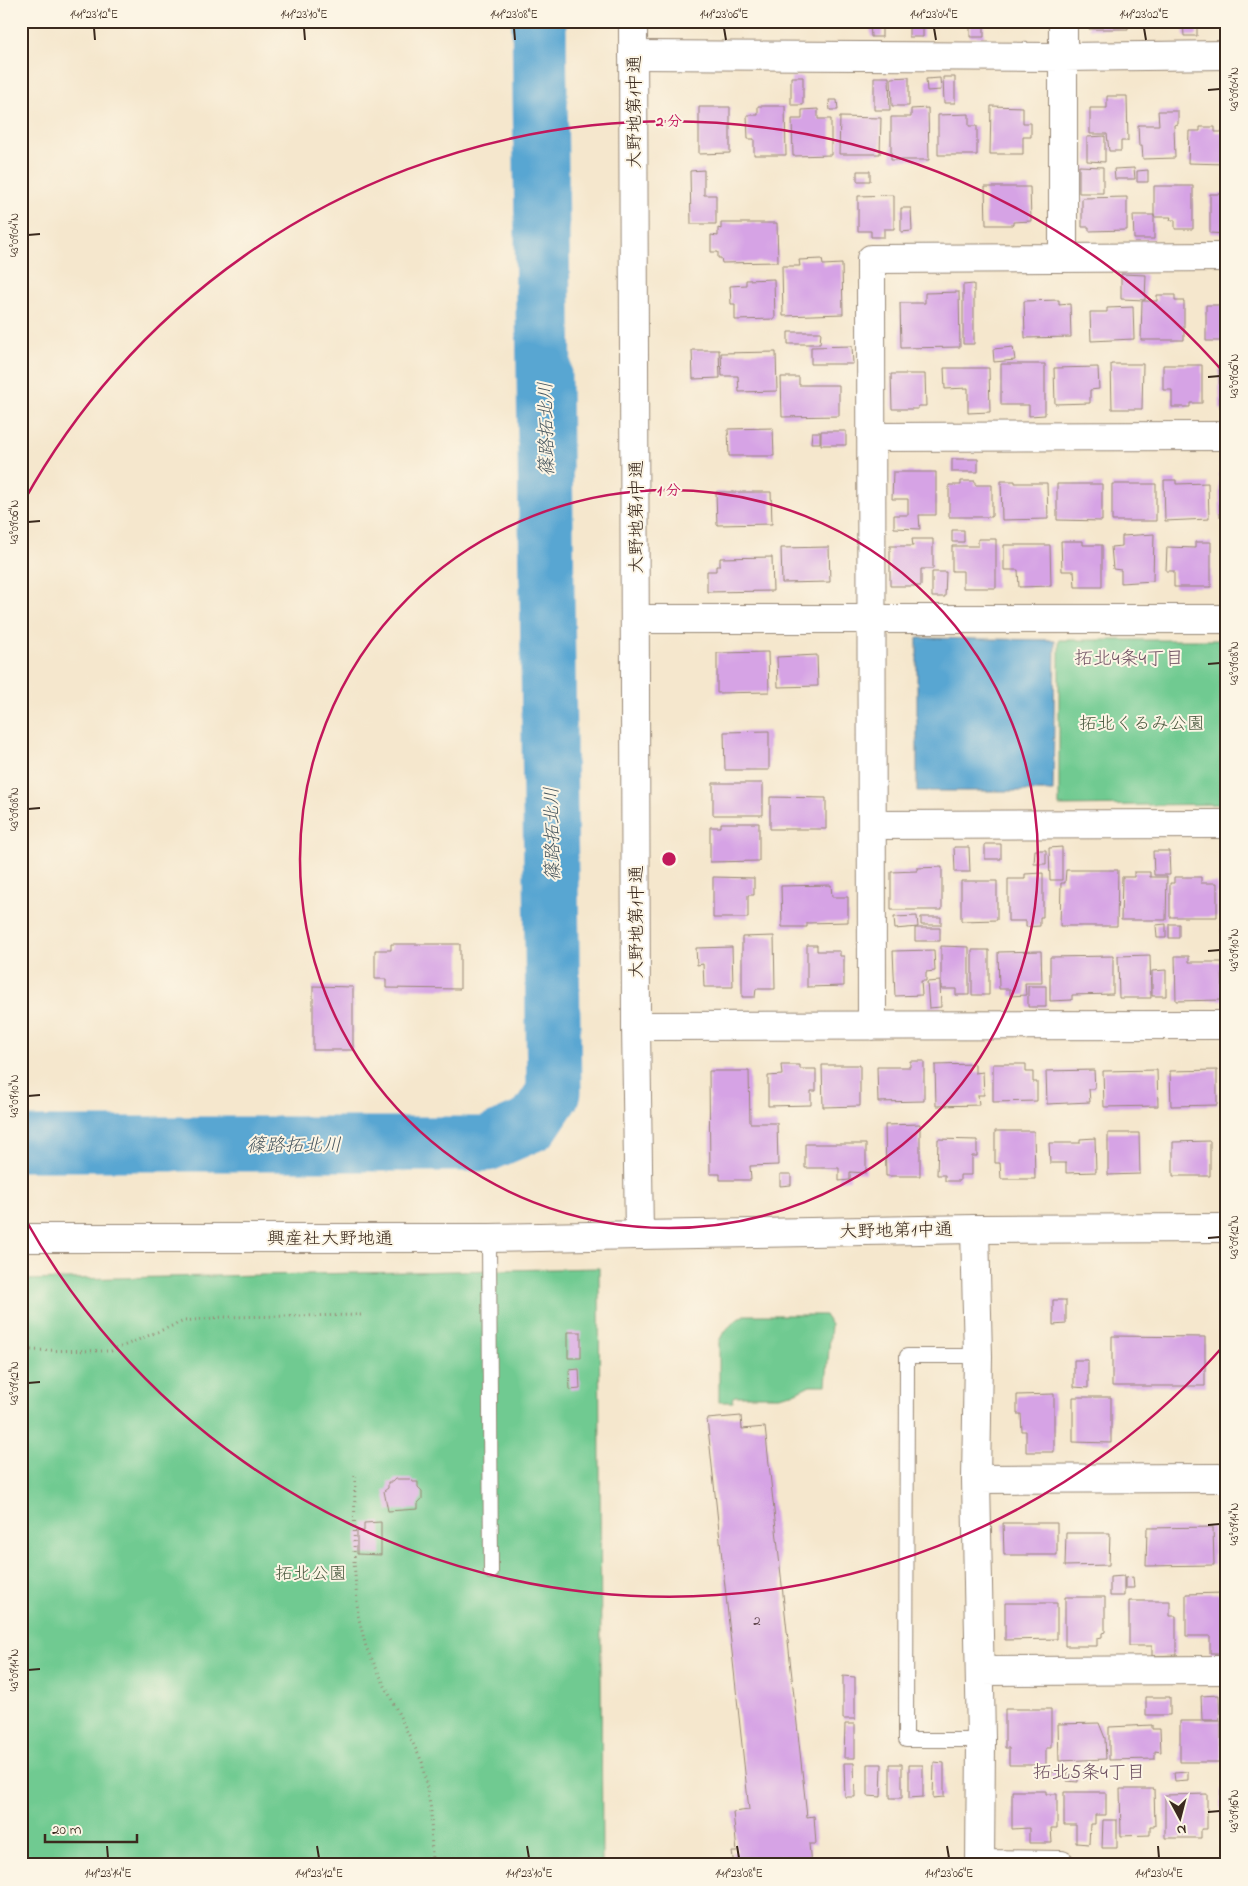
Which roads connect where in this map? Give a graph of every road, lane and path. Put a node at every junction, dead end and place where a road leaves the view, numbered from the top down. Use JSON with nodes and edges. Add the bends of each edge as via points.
{"nodes":[{"id":1,"x":634,"y":21,"type":"edge"},
{"id":2,"x":1063,"y":21,"type":"edge"},
{"id":3,"x":633,"y":55,"type":"junction"},
{"id":4,"x":1227,"y":56,"type":"edge"},
{"id":5,"x":1064,"y":57,"type":"junction"},
{"id":6,"x":1063,"y":257,"type":"junction"},
{"id":7,"x":1227,"y":258,"type":"edge"},
{"id":8,"x":1227,"y":436,"type":"edge"},
{"id":9,"x":871,"y":437,"type":"junction"},
{"id":10,"x":636,"y":619,"type":"junction"},
{"id":11,"x":872,"y":620,"type":"junction"},
{"id":12,"x":1227,"y":620,"type":"edge"},
{"id":13,"x":1227,"y":824,"type":"edge"},
{"id":14,"x":872,"y":825,"type":"junction"},
{"id":15,"x":1227,"y":1025,"type":"edge"},
{"id":16,"x":636,"y":1026,"type":"junction"},
{"id":17,"x":872,"y":1026,"type":"junction"},
{"id":18,"x":1227,"y":1228,"type":"edge"},
{"id":19,"x":975,"y":1229,"type":"junction"},
{"id":20,"x":639,"y":1235,"type":"junction"},
{"id":21,"x":21,"y":1238,"type":"edge"},
{"id":22,"x":489,"y":1238,"type":"junction"},
{"id":23,"x":362,"y":1315,"type":"dead end"},
{"id":24,"x":21,"y":1350,"type":"edge"},
{"id":25,"x":978,"y":1356,"type":"junction"},
{"id":26,"x":355,"y":1476,"type":"dead end"},
{"id":27,"x":1227,"y":1478,"type":"edge"},
{"id":28,"x":976,"y":1479,"type":"junction"},
{"id":29,"x":490,"y":1572,"type":"dead end"},
{"id":30,"x":1227,"y":1670,"type":"edge"},
{"id":31,"x":980,"y":1671,"type":"junction"},
{"id":32,"x":981,"y":1740,"type":"junction"},
{"id":33,"x":432,"y":1865,"type":"edge"},
{"id":34,"x":980,"y":1865,"type":"edge"},
{"id":35,"x":1061,"y":1865,"type":"edge"}],
"edges":[{"from":1,"to":3,"type":"street","name":"大野地第1中通"},
{"from":2,"to":5,"type":"street"},
{"from":3,"to":5,"type":"street"},
{"from":3,"to":10,"type":"street","name":"大野地第1中通"},
{"from":4,"to":5,"type":"street"},
{"from":5,"to":6,"type":"street"},
{"from":6,"to":7,"type":"street"},
{"from":6,"to":9,"type":"street","via":[[871,259]]},
{"from":8,"to":9,"type":"street"},
{"from":9,"to":11,"type":"street"},
{"from":10,"to":11,"type":"street"},
{"from":10,"to":16,"type":"street","name":"大野地第1中通"},
{"from":11,"to":12,"type":"street"},
{"from":11,"to":14,"type":"street"},
{"from":13,"to":14,"type":"street"},
{"from":14,"to":17,"type":"street"},
{"from":15,"to":17,"type":"street"},
{"from":16,"to":17,"type":"street"},
{"from":16,"to":20,"type":"street","name":"大野地第1中通"},
{"from":18,"to":19,"type":"street","name":"大野地第1中通"},
{"from":19,"to":20,"type":"street","name":"大野地第1中通"},
{"from":19,"to":25,"type":"street"},
{"from":20,"to":22,"type":"street","name":"興産社大野地通"},
{"from":21,"to":22,"type":"street","name":"興産社大野地通"},
{"from":22,"to":29,"type":"lane"},
{"from":23,"to":24,"type":"path","via":[[223,1317],[184,1321],[111,1351]]},
{"from":25,"to":28,"type":"street"},
{"from":25,"to":32,"type":"lane","via":[[906,1356],[906,1740]]},
{"from":26,"to":33,"type":"path","via":[[354,1562],[358,1615],[366,1647],[422,1762],[431,1810]]},
{"from":27,"to":28,"type":"street"},
{"from":28,"to":31,"type":"street"},
{"from":30,"to":31,"type":"street"},
{"from":31,"to":32,"type":"street"},
{"from":32,"to":34,"type":"street"},
{"from":34,"to":35,"type":"street"}]}
